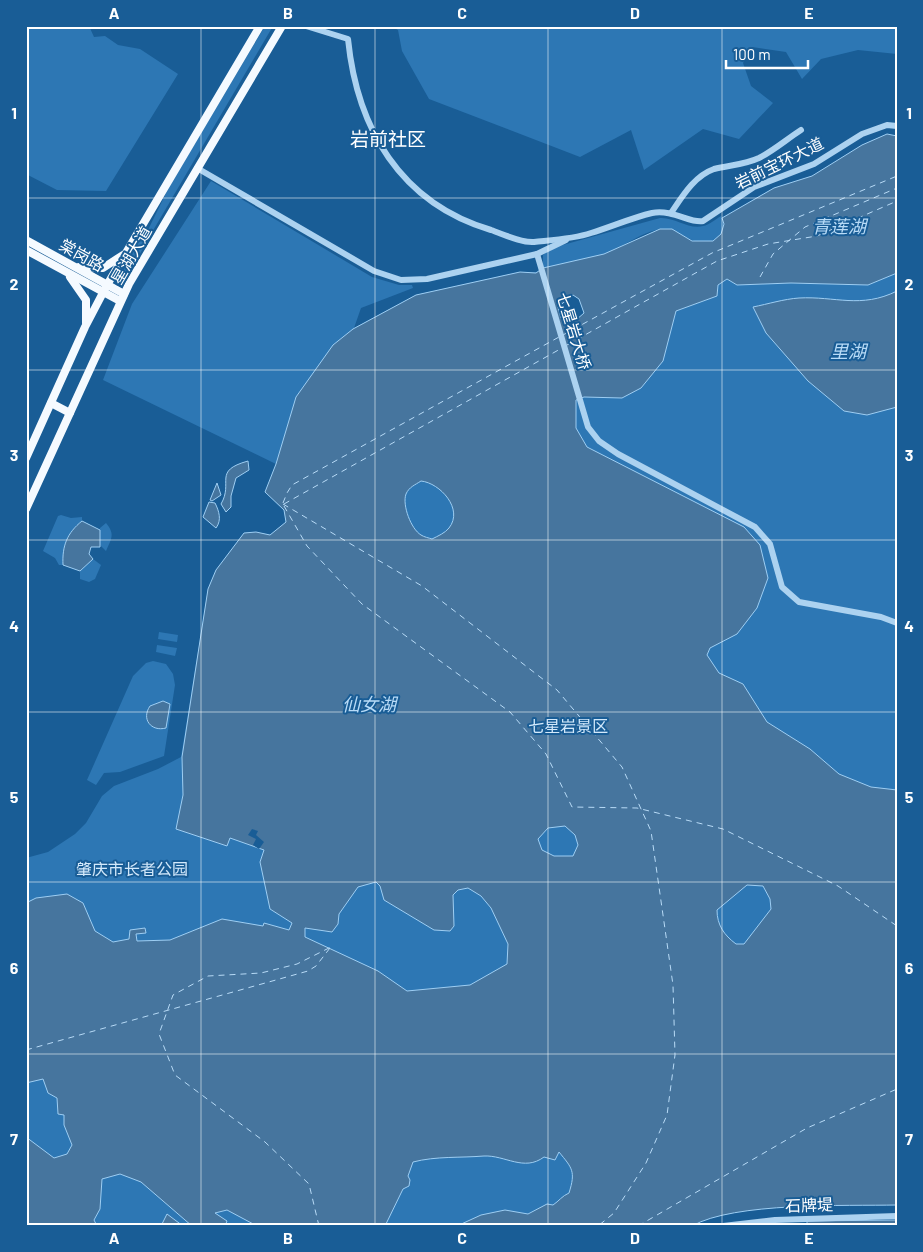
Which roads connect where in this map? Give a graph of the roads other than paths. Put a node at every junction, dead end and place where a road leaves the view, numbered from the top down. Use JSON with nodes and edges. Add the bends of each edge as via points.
{"nodes":[{"id":1,"x":260,"y":26,"type":"edge"},
{"id":2,"x":282,"y":26,"type":"edge"},
{"id":3,"x":306,"y":26,"type":"edge"},
{"id":4,"x":897,"y":126,"type":"edge"},
{"id":5,"x":801,"y":130,"type":"dead end"},
{"id":6,"x":197,"y":168,"type":"junction"},
{"id":7,"x":671,"y":213,"type":"junction"},
{"id":8,"x":140,"y":230,"type":"junction"},
{"id":9,"x":574,"y":237,"type":"junction"},
{"id":10,"x":26,"y":240,"type":"edge"},
{"id":11,"x":155,"y":240,"type":"junction"},
{"id":12,"x":535,"y":242,"type":"junction"},
{"id":13,"x":26,"y":250,"type":"edge"},
{"id":14,"x":127,"y":252,"type":"junction"},
{"id":15,"x":538,"y":252,"type":"junction"},
{"id":16,"x":71,"y":265,"type":"junction"},
{"id":17,"x":66,"y":273,"type":"junction"},
{"id":18,"x":105,"y":289,"type":"junction"},
{"id":19,"x":122,"y":298,"type":"junction"},
{"id":20,"x":85,"y":327,"type":"junction"},
{"id":21,"x":51,"y":403,"type":"junction"},
{"id":22,"x":70,"y":413,"type":"junction"},
{"id":23,"x":26,"y":458,"type":"edge"},
{"id":24,"x":26,"y":509,"type":"edge"},
{"id":25,"x":897,"y":623,"type":"edge"},
{"id":26,"x":897,"y":1216,"type":"edge"},
{"id":27,"x":723,"y":1226,"type":"edge"}],
"edges":[{"from":1,"to":8,"type":"main road","name":"星湖大道"},
{"from":2,"to":6,"type":"main road","name":"星湖大道"},
{"from":3,"to":12,"type":"street","via":[[348,39],[354,84],[372,132],[392,163],[417,190],[458,218]]},
{"from":4,"to":7,"type":"street","name":"岩前宝环大道","via":[[887,125],[862,134],[814,164],[754,187],[703,221],[694,222]]},
{"from":5,"to":7,"type":"street","via":[[756,159],[703,174]]},
{"from":6,"to":11,"type":"main road","name":"星湖大道"},
{"from":6,"to":15,"type":"street","via":[[387,276],[427,279]]},
{"from":7,"to":9,"type":"street","via":[[651,214]]},
{"from":8,"to":11,"type":"main road"},
{"from":8,"to":14,"type":"main road","name":"星湖大道"},
{"from":9,"to":12,"type":"street"},
{"from":9,"to":15,"type":"street"},
{"from":10,"to":16,"type":"main road","name":"棠岗路"},
{"from":11,"to":19,"type":"main road","name":"星湖大道"},
{"from":12,"to":15,"type":"street","via":[[542,244]]},
{"from":12,"to":15,"type":"street","name":"七星岩大桥","via":[[530,250]]},
{"from":13,"to":17,"type":"main road","name":"棠岗路"},
{"from":14,"to":16,"type":"main road","via":[[103,268]]},
{"from":14,"to":18,"type":"main road","name":"星湖大道"},
{"from":15,"to":25,"type":"street","name":"七星岩大桥","via":[[588,427],[599,441],[755,527],[770,544],[782,587],[800,602]]},
{"from":16,"to":18,"type":"main road","name":"棠岗路"},
{"from":17,"to":18,"type":"main road","name":"棠岗路"},
{"from":17,"to":20,"type":"main road","via":[[86,300]]},
{"from":18,"to":19,"type":"main road","name":"棠岗路"},
{"from":18,"to":20,"type":"main road","name":"星湖大道"},
{"from":19,"to":22,"type":"main road","name":"星湖大道"},
{"from":20,"to":21,"type":"main road","name":"星湖大道"},
{"from":21,"to":22,"type":"main road"},
{"from":21,"to":23,"type":"main road","name":"星湖大道"},
{"from":22,"to":24,"type":"main road","name":"星湖大道"},
{"from":26,"to":27,"type":"street","name":"石牌堤","via":[[775,1220]]}]}
